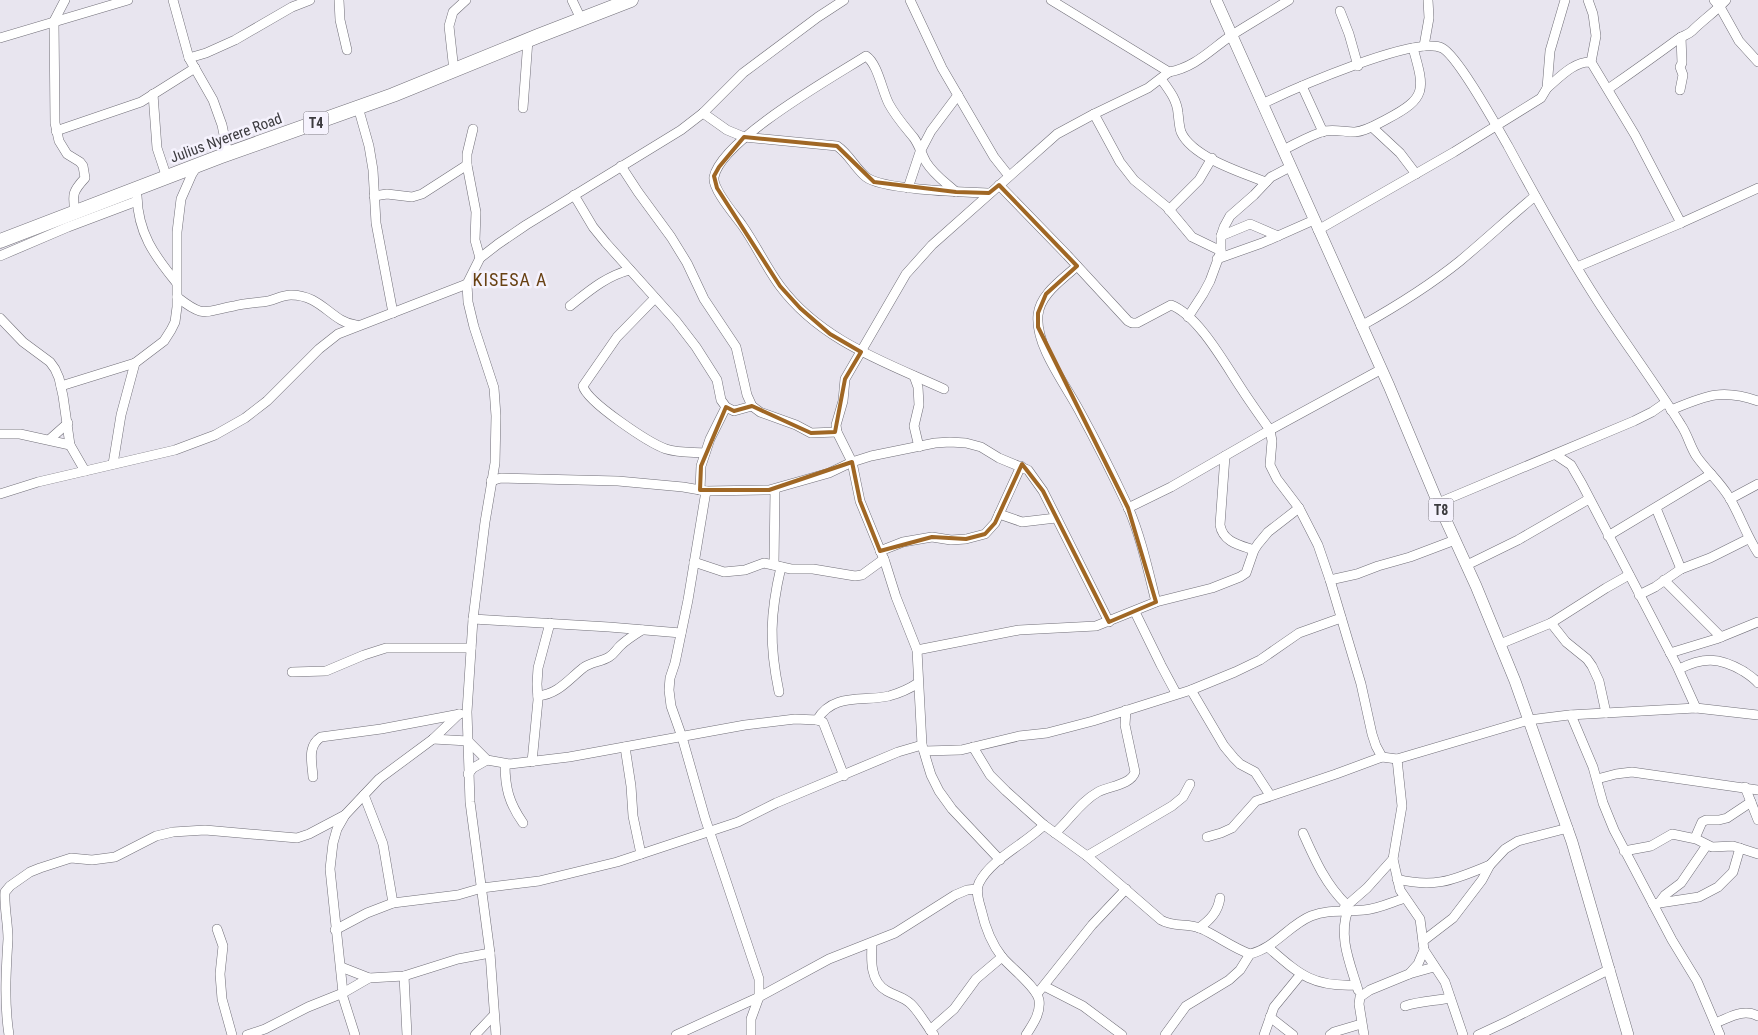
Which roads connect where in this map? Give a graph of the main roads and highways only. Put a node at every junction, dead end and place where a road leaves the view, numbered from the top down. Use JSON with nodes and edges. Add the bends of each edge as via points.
{"nodes":[{"id":1,"x":631,"y":0,"type":"edge"},
{"id":2,"x":1216,"y":0,"type":"edge"},
{"id":3,"x":0,"y":241,"type":"edge"},
{"id":4,"x":1628,"y":1035,"type":"edge"}],
"edges":[{"from":1,"to":3,"type":"highway","name":"Julius Nyerere Road","number":"T4","via":[[454,71],[197,166],[136,195],[75,212]]},
{"from":2,"to":4,"type":"main road","number":"T8","via":[[1500,644],[1568,828]]}]}
